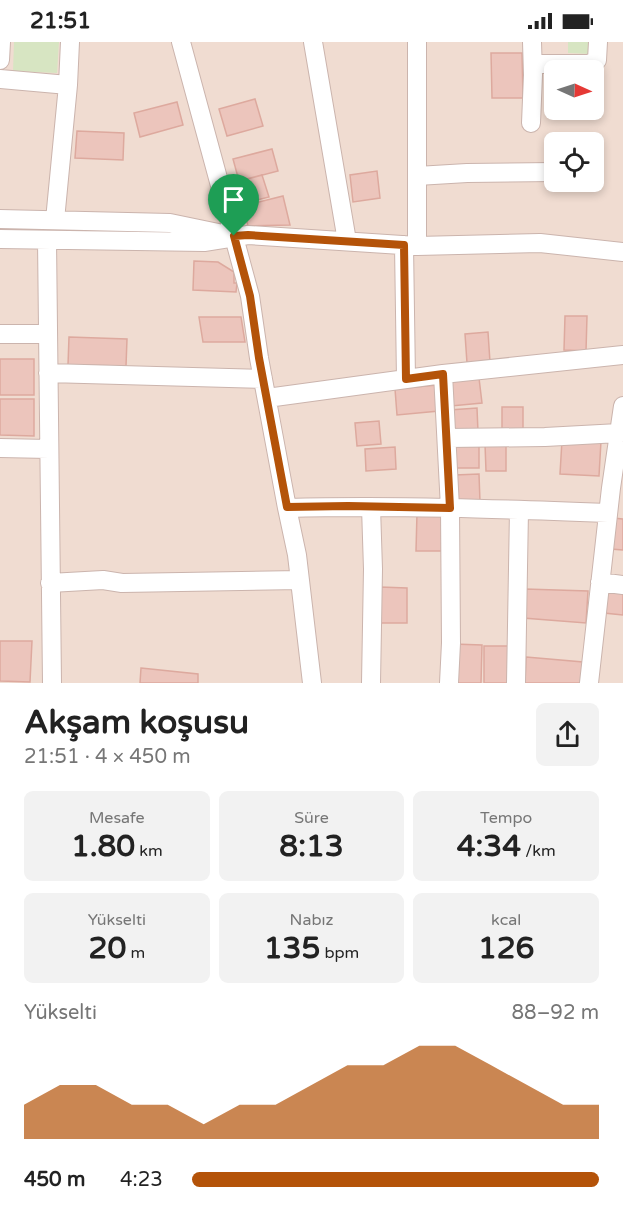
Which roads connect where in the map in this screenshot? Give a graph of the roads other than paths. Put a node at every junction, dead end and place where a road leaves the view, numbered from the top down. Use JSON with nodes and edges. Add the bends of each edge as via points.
{"nodes":[{"id":1,"x":1,"y":42,"type":"edge"},
{"id":2,"x":70,"y":42,"type":"edge"},
{"id":3,"x":181,"y":42,"type":"edge"},
{"id":4,"x":313,"y":42,"type":"edge"},
{"id":5,"x":417,"y":42,"type":"edge"},
{"id":6,"x":532,"y":42,"type":"edge"},
{"id":7,"x":598,"y":42,"type":"edge"},
{"id":8,"x":0,"y":60,"type":"edge"},
{"id":9,"x":533,"y":64,"type":"junction"},
{"id":10,"x":0,"y":79,"type":"edge"},
{"id":11,"x":68,"y":85,"type":"junction"},
{"id":12,"x":531,"y":123,"type":"dead end"},
{"id":13,"x":544,"y":172,"type":"edge"},
{"id":14,"x":417,"y":176,"type":"junction"},
{"id":15,"x":0,"y":219,"type":"edge"},
{"id":16,"x":55,"y":220,"type":"junction"},
{"id":17,"x":234,"y":236,"type":"junction"},
{"id":18,"x":0,"y":239,"type":"edge"},
{"id":19,"x":46,"y":240,"type":"junction"},
{"id":20,"x":346,"y":241,"type":"junction"},
{"id":21,"x":411,"y":245,"type":"junction"},
{"id":22,"x":623,"y":252,"type":"edge"},
{"id":23,"x":0,"y":334,"type":"edge"},
{"id":24,"x":48,"y":334,"type":"junction"},
{"id":25,"x":623,"y":355,"type":"edge"},
{"id":26,"x":48,"y":374,"type":"junction"},
{"id":27,"x":443,"y":374,"type":"junction"},
{"id":28,"x":263,"y":379,"type":"junction"},
{"id":29,"x":406,"y":379,"type":"junction"},
{"id":30,"x":267,"y":398,"type":"junction"},
{"id":31,"x":623,"y":406,"type":"edge"},
{"id":32,"x":619,"y":433,"type":"junction"},
{"id":33,"x":447,"y":438,"type":"junction"},
{"id":34,"x":0,"y":448,"type":"edge"},
{"id":35,"x":49,"y":449,"type":"junction"},
{"id":36,"x":287,"y":507,"type":"junction"},
{"id":37,"x":370,"y":507,"type":"junction"},
{"id":38,"x":450,"y":508,"type":"junction"},
{"id":39,"x":519,"y":510,"type":"junction"},
{"id":40,"x":613,"y":510,"type":"edge"},
{"id":41,"x":300,"y":580,"type":"junction"},
{"id":42,"x":600,"y":582,"type":"junction"},
{"id":43,"x":50,"y":583,"type":"junction"},
{"id":44,"x":623,"y":585,"type":"edge"},
{"id":45,"x":52,"y":683,"type":"edge"},
{"id":46,"x":312,"y":683,"type":"edge"},
{"id":47,"x":371,"y":683,"type":"edge"},
{"id":48,"x":449,"y":683,"type":"edge"},
{"id":49,"x":516,"y":683,"type":"edge"},
{"id":50,"x":588,"y":683,"type":"edge"}],
"edges":[{"from":1,"to":8,"type":"street"},
{"from":2,"to":11,"type":"street"},
{"from":3,"to":17,"type":"street"},
{"from":4,"to":20,"type":"street"},
{"from":5,"to":14,"type":"street"},
{"from":6,"to":9,"type":"street"},
{"from":7,"to":9,"type":"street","via":[[597,60],[593,63]]},
{"from":9,"to":12,"type":"street"},
{"from":10,"to":11,"type":"street"},
{"from":11,"to":16,"type":"street"},
{"from":13,"to":14,"type":"street"},
{"from":14,"to":21,"type":"street"},
{"from":15,"to":16,"type":"street"},
{"from":16,"to":17,"type":"street","via":[[170,223]]},
{"from":17,"to":19,"type":"street","via":[[204,242]]},
{"from":17,"to":20,"type":"street"},
{"from":17,"to":28,"type":"street","via":[[250,296]]},
{"from":18,"to":19,"type":"street"},
{"from":19,"to":24,"type":"street"},
{"from":20,"to":21,"type":"street"},
{"from":21,"to":22,"type":"street","via":[[540,243]]},
{"from":21,"to":29,"type":"street"},
{"from":23,"to":24,"type":"street"},
{"from":24,"to":26,"type":"street"},
{"from":25,"to":27,"type":"street"},
{"from":26,"to":28,"type":"street"},
{"from":26,"to":35,"type":"street"},
{"from":27,"to":29,"type":"street"},
{"from":27,"to":33,"type":"street"},
{"from":28,"to":30,"type":"street"},
{"from":29,"to":30,"type":"street"},
{"from":30,"to":36,"type":"street"},
{"from":31,"to":32,"type":"street"},
{"from":32,"to":33,"type":"street"},
{"from":32,"to":40,"type":"street"},
{"from":33,"to":38,"type":"street"},
{"from":34,"to":35,"type":"street"},
{"from":35,"to":43,"type":"street"},
{"from":36,"to":37,"type":"street"},
{"from":36,"to":41,"type":"street"},
{"from":37,"to":38,"type":"street"},
{"from":37,"to":47,"type":"street"},
{"from":38,"to":39,"type":"street"},
{"from":38,"to":48,"type":"street"},
{"from":39,"to":40,"type":"street"},
{"from":39,"to":49,"type":"street"},
{"from":40,"to":42,"type":"street"},
{"from":41,"to":43,"type":"street"},
{"from":41,"to":46,"type":"street"},
{"from":42,"to":44,"type":"street"},
{"from":42,"to":50,"type":"street"},
{"from":43,"to":45,"type":"street"}]}
